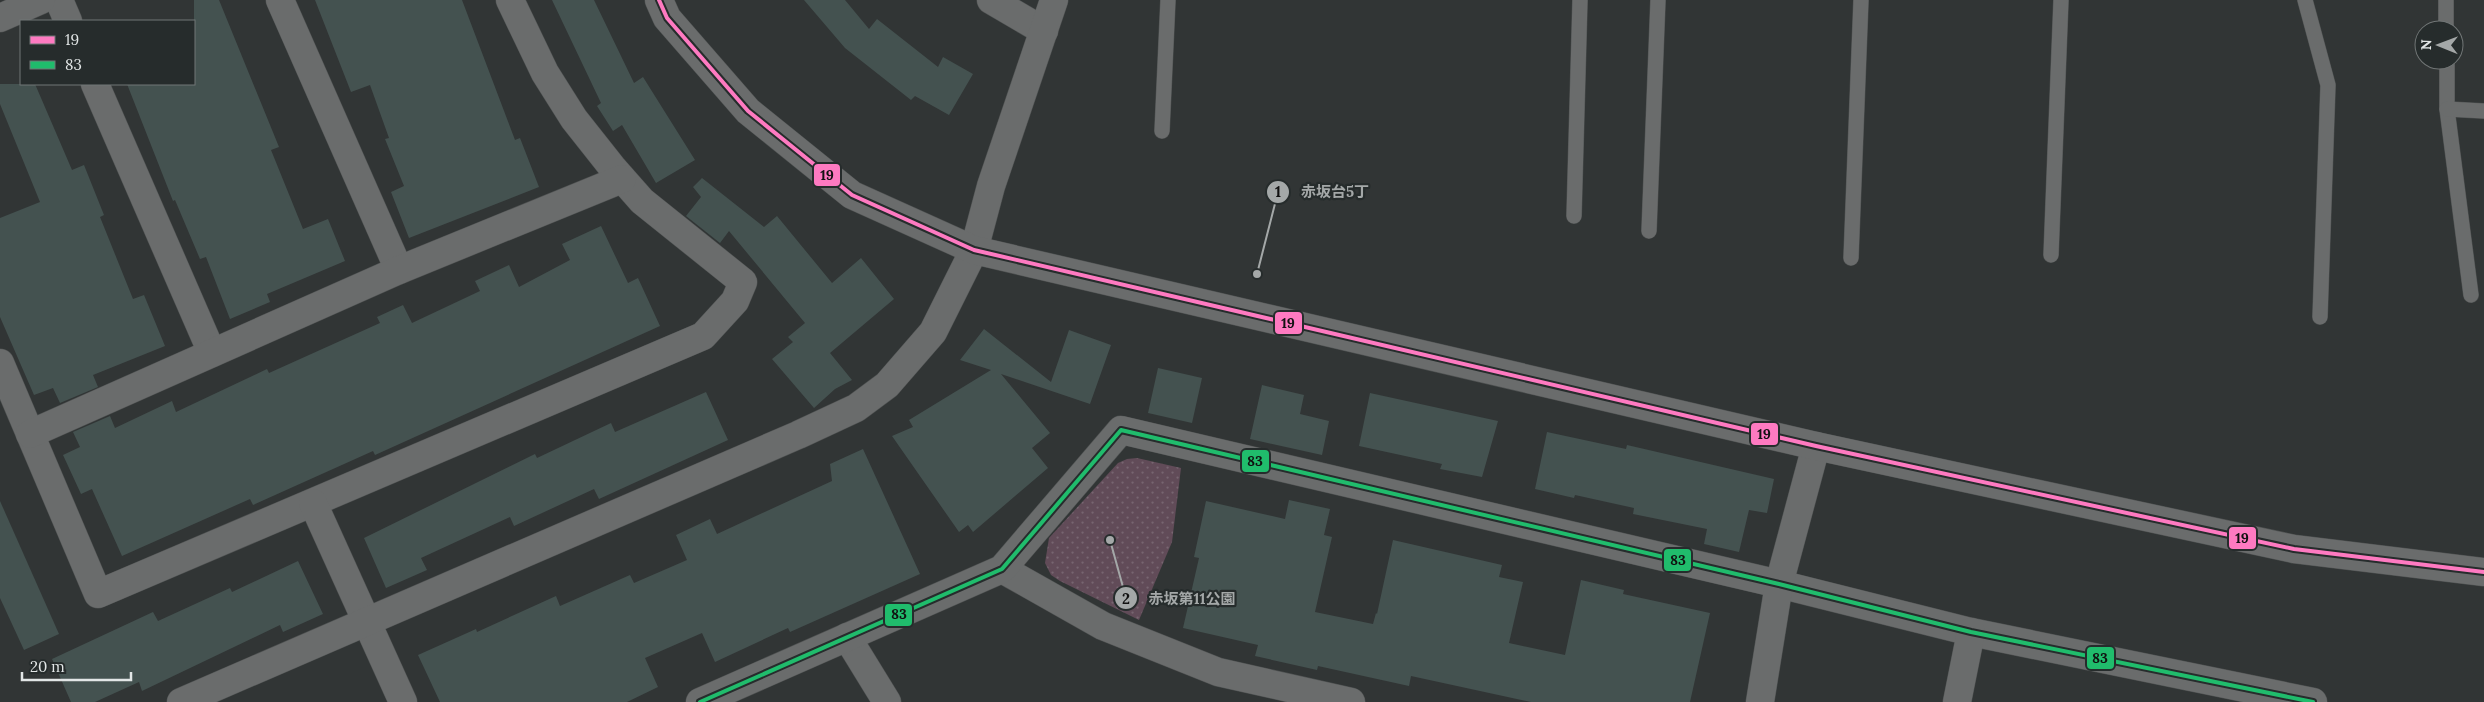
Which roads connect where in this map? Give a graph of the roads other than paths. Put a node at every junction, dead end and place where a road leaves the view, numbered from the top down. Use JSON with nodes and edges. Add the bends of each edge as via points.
{"nodes":[{"id":1,"x":41,"y":0,"type":"edge"},
{"id":2,"x":59,"y":0,"type":"edge"},
{"id":3,"x":280,"y":0,"type":"edge"},
{"id":4,"x":510,"y":0,"type":"edge"},
{"id":5,"x":659,"y":0,"type":"edge"},
{"id":6,"x":992,"y":0,"type":"edge"},
{"id":7,"x":1054,"y":0,"type":"edge"},
{"id":8,"x":1168,"y":0,"type":"edge"},
{"id":9,"x":1580,"y":0,"type":"edge"},
{"id":10,"x":1658,"y":0,"type":"edge"},
{"id":11,"x":1861,"y":0,"type":"edge"},
{"id":12,"x":2061,"y":0,"type":"edge"},
{"id":13,"x":2305,"y":0,"type":"edge"},
{"id":14,"x":2446,"y":0,"type":"edge"},
{"id":15,"x":0,"y":18,"type":"edge"},
{"id":16,"x":68,"y":20,"type":"edge"},
{"id":17,"x":2446,"y":20,"type":"edge"},
{"id":18,"x":1044,"y":31,"type":"junction"},
{"id":19,"x":2446,"y":70,"type":"edge"},
{"id":20,"x":95,"y":85,"type":"edge"},
{"id":21,"x":2447,"y":109,"type":"junction"},
{"id":22,"x":2484,"y":111,"type":"edge"},
{"id":23,"x":1162,"y":131,"type":"dead end"},
{"id":24,"x":622,"y":179,"type":"junction"},
{"id":25,"x":1574,"y":216,"type":"dead end"},
{"id":26,"x":1649,"y":231,"type":"dead end"},
{"id":27,"x":974,"y":250,"type":"junction"},
{"id":28,"x":2051,"y":255,"type":"dead end"},
{"id":29,"x":1852,"y":258,"type":"dead end"},
{"id":30,"x":398,"y":270,"type":"junction"},
{"id":31,"x":2471,"y":295,"type":"dead end"},
{"id":32,"x":2320,"y":317,"type":"dead end"},
{"id":33,"x":212,"y":353,"type":"junction"},
{"id":34,"x":0,"y":363,"type":"edge"},
{"id":35,"x":30,"y":434,"type":"junction"},
{"id":36,"x":1816,"y":446,"type":"junction"},
{"id":37,"x":313,"y":502,"type":"junction"},
{"id":38,"x":1002,"y":569,"type":"junction"},
{"id":39,"x":2484,"y":572,"type":"edge"},
{"id":40,"x":1779,"y":584,"type":"junction"},
{"id":41,"x":366,"y":621,"type":"junction"},
{"id":42,"x":1972,"y":632,"type":"junction"},
{"id":43,"x":847,"y":637,"type":"junction"},
{"id":44,"x":181,"y":702,"type":"edge"},
{"id":45,"x":403,"y":702,"type":"edge"},
{"id":46,"x":700,"y":702,"type":"edge"},
{"id":47,"x":887,"y":702,"type":"edge"},
{"id":48,"x":1351,"y":702,"type":"edge"},
{"id":49,"x":1760,"y":702,"type":"edge"},
{"id":50,"x":1957,"y":702,"type":"edge"},
{"id":51,"x":2313,"y":702,"type":"edge"}],
"edges":[{"from":1,"to":15,"type":"street"},
{"from":2,"to":16,"type":"street"},
{"from":3,"to":30,"type":"street"},
{"from":4,"to":24,"type":"street","via":[[545,72],[574,119]]},
{"from":5,"to":27,"type":"street","via":[[668,18],[748,111],[852,195]]},
{"from":6,"to":18,"type":"street"},
{"from":7,"to":18,"type":"street"},
{"from":8,"to":23,"type":"lane"},
{"from":9,"to":25,"type":"lane"},
{"from":10,"to":26,"type":"lane"},
{"from":11,"to":29,"type":"lane"},
{"from":12,"to":28,"type":"lane"},
{"from":13,"to":32,"type":"lane","via":[[2328,85]]},
{"from":14,"to":17,"type":"lane"},
{"from":18,"to":27,"type":"street","via":[[991,186]]},
{"from":19,"to":21,"type":"lane"},
{"from":20,"to":33,"type":"street"},
{"from":21,"to":22,"type":"lane"},
{"from":21,"to":31,"type":"lane"},
{"from":24,"to":30,"type":"street"},
{"from":24,"to":37,"type":"street","via":[[642,201],[743,282],[735,301],[703,336]]},
{"from":27,"to":36,"type":"street"},
{"from":27,"to":41,"type":"street","via":[[933,332],[888,385],[856,408]]},
{"from":30,"to":33,"type":"street"},
{"from":33,"to":35,"type":"street"},
{"from":34,"to":35,"type":"street"},
{"from":35,"to":37,"type":"street","via":[[98,594]]},
{"from":36,"to":39,"type":"street","via":[[2294,549]]},
{"from":36,"to":40,"type":"street"},
{"from":37,"to":41,"type":"street"},
{"from":38,"to":40,"type":"street","via":[[1121,430]]},
{"from":38,"to":43,"type":"street"},
{"from":38,"to":48,"type":"street","via":[[1103,626],[1218,672]]},
{"from":40,"to":42,"type":"street"},
{"from":40,"to":49,"type":"street"},
{"from":41,"to":44,"type":"street"},
{"from":41,"to":45,"type":"street"},
{"from":42,"to":50,"type":"street"},
{"from":42,"to":51,"type":"street"},
{"from":43,"to":46,"type":"street"},
{"from":43,"to":47,"type":"street"}]}
